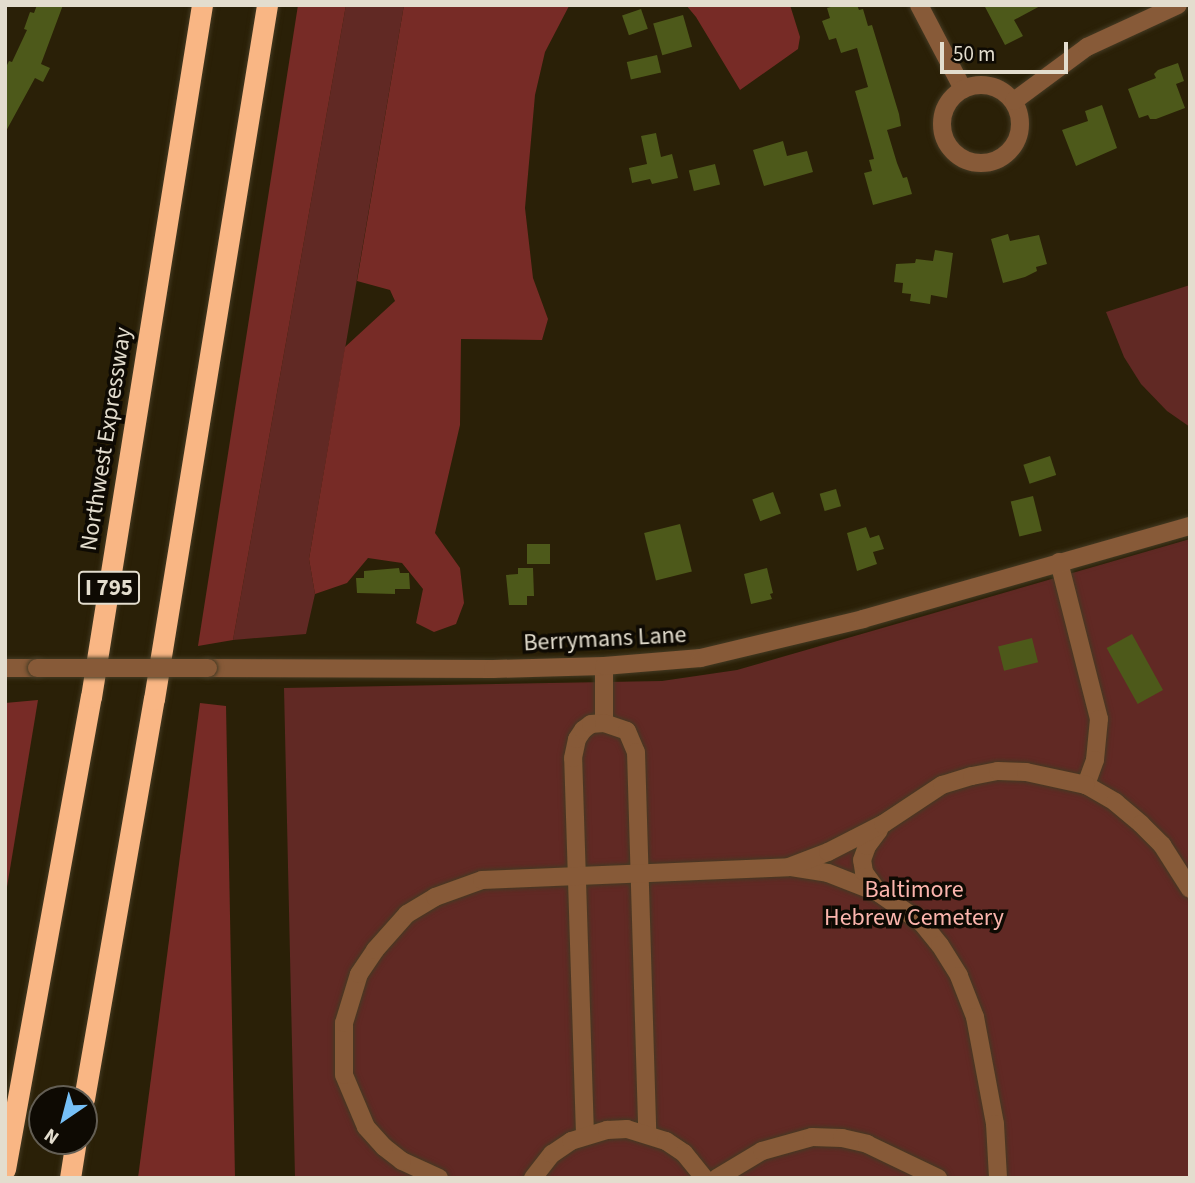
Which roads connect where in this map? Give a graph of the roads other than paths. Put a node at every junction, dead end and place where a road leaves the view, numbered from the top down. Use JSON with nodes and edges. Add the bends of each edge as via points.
{"nodes":[{"id":1,"x":202,"y":5,"type":"edge"},
{"id":2,"x":267,"y":5,"type":"edge"},
{"id":3,"x":919,"y":5,"type":"edge"},
{"id":4,"x":1178,"y":5,"type":"edge"},
{"id":5,"x":963,"y":89,"type":"junction"},
{"id":6,"x":1014,"y":101,"type":"junction"},
{"id":7,"x":1190,"y":526,"type":"edge"},
{"id":8,"x":1059,"y":562,"type":"junction"},
{"id":9,"x":604,"y":666,"type":"junction"},
{"id":10,"x":5,"y":668,"type":"edge"},
{"id":11,"x":604,"y":723,"type":"junction"},
{"id":12,"x":1086,"y":785,"type":"junction"},
{"id":13,"x":883,"y":824,"type":"junction"},
{"id":14,"x":789,"y":866,"type":"junction"},
{"id":15,"x":641,"y":874,"type":"junction"},
{"id":16,"x":577,"y":875,"type":"junction"},
{"id":17,"x":1190,"y":889,"type":"edge"},
{"id":18,"x":879,"y":893,"type":"junction"},
{"id":19,"x":86,"y":1085,"type":"edge"},
{"id":20,"x":647,"y":1133,"type":"junction"},
{"id":21,"x":585,"y":1135,"type":"junction"},
{"id":22,"x":74,"y":1155,"type":"edge"},
{"id":23,"x":5,"y":1169,"type":"edge"},
{"id":24,"x":70,"y":1178,"type":"edge"},
{"id":25,"x":439,"y":1178,"type":"edge"},
{"id":26,"x":533,"y":1178,"type":"edge"},
{"id":27,"x":704,"y":1178,"type":"edge"},
{"id":28,"x":718,"y":1178,"type":"edge"},
{"id":29,"x":938,"y":1178,"type":"edge"},
{"id":30,"x":998,"y":1178,"type":"edge"}],
"edges":[{"from":1,"to":23,"type":"highway","name":"Northwest Expressway","number":"I 795","via":[[91,697]]},
{"from":2,"to":19,"type":"highway","number":"I 795"},
{"from":3,"to":5,"type":"street"},
{"from":4,"to":6,"type":"street","via":[[1087,47]]},
{"from":5,"to":6,"type":"street","via":[[993,86]]},
{"from":5,"to":6,"type":"street","via":[[945,108],[944,135],[956,154],[977,163],[999,159],[1017,141],[1020,117]]},
{"from":7,"to":8,"type":"street","name":"Berrymans Lane"},
{"from":8,"to":9,"type":"street","name":"Berrymans Lane","via":[[761,646],[701,658]]},
{"from":8,"to":12,"type":"street","via":[[1099,719],[1097,750]]},
{"from":9,"to":10,"type":"street","name":"Berrymans Lane","bridge":true},
{"from":9,"to":11,"type":"street"},
{"from":11,"to":15,"type":"street","via":[[616,725],[634,741]]},
{"from":11,"to":16,"type":"street","via":[[583,730],[574,749]]},
{"from":12,"to":13,"type":"street","via":[[998,771],[942,785]]},
{"from":12,"to":17,"type":"street","via":[[1142,824],[1162,845]]},
{"from":13,"to":14,"type":"street"},
{"from":13,"to":18,"type":"street","via":[[862,860],[864,872]]},
{"from":14,"to":15,"type":"street"},
{"from":14,"to":18,"type":"street","via":[[828,873]]},
{"from":15,"to":16,"type":"street"},
{"from":15,"to":20,"type":"street"},
{"from":16,"to":21,"type":"street"},
{"from":16,"to":25,"type":"street","via":[[482,880],[435,897],[399,922],[359,974],[344,1023],[342,1049],[352,1100],[366,1127],[384,1147]]},
{"from":18,"to":30,"type":"street","via":[[922,923],[959,976],[975,1017],[986,1069]]},
{"from":20,"to":21,"type":"street","via":[[607,1130]]},
{"from":20,"to":27,"type":"street","via":[[684,1153]]},
{"from":21,"to":26,"type":"street","via":[[552,1154]]},
{"from":22,"to":24,"type":"highway"},
{"from":28,"to":29,"type":"street","via":[[762,1151],[812,1137],[867,1144]]}]}
